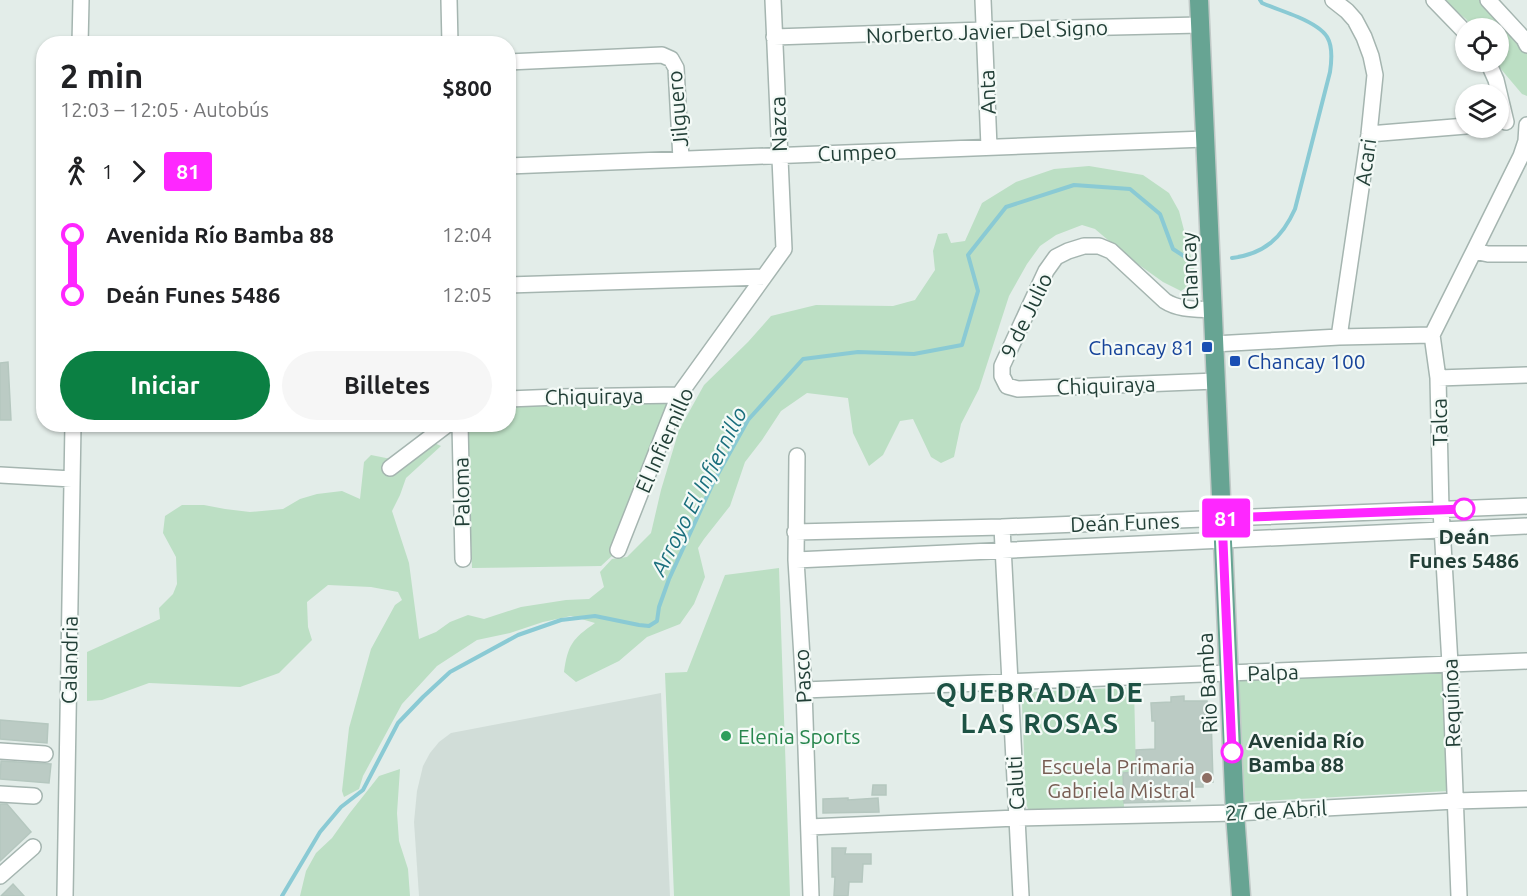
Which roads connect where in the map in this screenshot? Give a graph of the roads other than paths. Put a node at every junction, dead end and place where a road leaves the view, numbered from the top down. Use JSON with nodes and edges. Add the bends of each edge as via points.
{"nodes":[{"id":1,"x":81,"y":0,"type":"edge"},
{"id":2,"x":449,"y":0,"type":"edge"},
{"id":3,"x":773,"y":0,"type":"edge"},
{"id":4,"x":983,"y":0,"type":"edge"},
{"id":5,"x":1199,"y":0,"type":"edge"},
{"id":6,"x":1333,"y":0,"type":"edge"},
{"id":7,"x":1434,"y":0,"type":"edge"},
{"id":8,"x":1488,"y":0,"type":"edge"},
{"id":9,"x":1455,"y":22,"type":"edge"},
{"id":10,"x":1200,"y":25,"type":"junction"},
{"id":11,"x":984,"y":30,"type":"junction"},
{"id":12,"x":80,"y":36,"type":"edge"},
{"id":13,"x":450,"y":36,"type":"edge"},
{"id":14,"x":774,"y":37,"type":"junction"},
{"id":15,"x":1527,"y":45,"type":"edge"},
{"id":16,"x":516,"y":62,"type":"edge"},
{"id":17,"x":1509,"y":122,"type":"edge"},
{"id":18,"x":1527,"y":123,"type":"edge"},
{"id":19,"x":1455,"y":127,"type":"edge"},
{"id":20,"x":1369,"y":134,"type":"junction"},
{"id":21,"x":1205,"y":139,"type":"junction"},
{"id":22,"x":989,"y":147,"type":"junction"},
{"id":23,"x":780,"y":155,"type":"junction"},
{"id":24,"x":681,"y":159,"type":"junction"},
{"id":25,"x":516,"y":166,"type":"edge"},
{"id":26,"x":784,"y":249,"type":"joint"},
{"id":27,"x":1474,"y":251,"type":"junction"},
{"id":28,"x":1527,"y":254,"type":"edge"},
{"id":29,"x":764,"y":277,"type":"junction"},
{"id":30,"x":516,"y":285,"type":"edge"},
{"id":31,"x":1213,"y":310,"type":"junction"},
{"id":32,"x":1432,"y":335,"type":"junction"},
{"id":33,"x":1339,"y":337,"type":"junction"},
{"id":34,"x":1214,"y":344,"type":"junction"},
{"id":35,"x":1527,"y":375,"type":"edge"},
{"id":36,"x":1002,"y":376,"type":"joint"},
{"id":37,"x":1438,"y":378,"type":"junction"},
{"id":38,"x":1216,"y":381,"type":"junction"},
{"id":39,"x":679,"y":395,"type":"junction"},
{"id":40,"x":516,"y":399,"type":"edge"},
{"id":41,"x":73,"y":432,"type":"edge"},
{"id":42,"x":437,"y":432,"type":"edge"},
{"id":43,"x":460,"y":432,"type":"edge"},
{"id":44,"x":797,"y":456,"type":"dead end"},
{"id":45,"x":390,"y":468,"type":"dead end"},
{"id":46,"x":0,"y":475,"type":"edge"},
{"id":47,"x":72,"y":479,"type":"junction"},
{"id":48,"x":1527,"y":506,"type":"edge"},
{"id":49,"x":1441,"y":510,"type":"junction"},
{"id":50,"x":1222,"y":518,"type":"junction"},
{"id":51,"x":1527,"y":526,"type":"edge"},
{"id":52,"x":1002,"y":527,"type":"junction"},
{"id":53,"x":1442,"y":530,"type":"junction"},
{"id":54,"x":795,"y":532,"type":"junction"},
{"id":55,"x":1222,"y":540,"type":"junction"},
{"id":56,"x":1003,"y":549,"type":"junction"},
{"id":57,"x":618,"y":550,"type":"dead end"},
{"id":58,"x":463,"y":559,"type":"dead end"},
{"id":59,"x":796,"y":560,"type":"junction"},
{"id":60,"x":1527,"y":661,"type":"edge"},
{"id":61,"x":1450,"y":664,"type":"junction"},
{"id":62,"x":1229,"y":673,"type":"junction"},
{"id":63,"x":1010,"y":682,"type":"junction"},
{"id":64,"x":804,"y":690,"type":"junction"},
{"id":65,"x":0,"y":751,"type":"edge"},
{"id":66,"x":45,"y":754,"type":"dead end"},
{"id":67,"x":0,"y":794,"type":"edge"},
{"id":68,"x":34,"y":796,"type":"dead end"},
{"id":69,"x":1527,"y":799,"type":"edge"},
{"id":70,"x":1455,"y":801,"type":"junction"},
{"id":71,"x":1235,"y":813,"type":"junction"},
{"id":72,"x":1017,"y":818,"type":"junction"},
{"id":73,"x":808,"y":827,"type":"junction"},
{"id":74,"x":33,"y":848,"type":"dead end"},
{"id":75,"x":0,"y":876,"type":"edge"},
{"id":76,"x":65,"y":896,"type":"edge"},
{"id":77,"x":811,"y":896,"type":"edge"},
{"id":78,"x":1021,"y":896,"type":"edge"},
{"id":79,"x":1241,"y":896,"type":"edge"},
{"id":80,"x":1459,"y":896,"type":"edge"}],
"edges":[{"from":1,"to":12,"type":"street"},
{"from":2,"to":13,"type":"street"},
{"from":3,"to":14,"type":"street","name":"Nazca"},
{"from":4,"to":11,"type":"street","name":"Anta"},
{"from":5,"to":10,"type":"main road","name":"Chancay"},
{"from":6,"to":20,"type":"street","name":"Acari","via":[[1355,21],[1371,56],[1375,75]]},
{"from":7,"to":9,"type":"street"},
{"from":8,"to":15,"type":"street"},
{"from":10,"to":11,"type":"street","name":"Norberto Javier Del Signo"},
{"from":10,"to":21,"type":"main road","name":"Chancay"},
{"from":11,"to":14,"type":"street","name":"Norberto Javier Del Signo"},
{"from":11,"to":22,"type":"street","name":"Anta"},
{"from":14,"to":23,"type":"street","name":"Nazca"},
{"from":16,"to":24,"type":"street","name":"Jilguero","via":[[662,55],[671,59],[676,68]]},
{"from":17,"to":18,"type":"street"},
{"from":18,"to":27,"type":"street","via":[[1521,156]]},
{"from":19,"to":20,"type":"street"},
{"from":20,"to":33,"type":"street","name":"Acari"},
{"from":21,"to":22,"type":"street","name":"Cumpeo"},
{"from":21,"to":31,"type":"main road","name":"Chancay"},
{"from":22,"to":23,"type":"street","name":"Cumpeo"},
{"from":23,"to":24,"type":"street","name":"Cumpeo"},
{"from":23,"to":26,"type":"street","name":"Nazca"},
{"from":24,"to":25,"type":"street","name":"Cumpeo"},
{"from":26,"to":29,"type":"street","name":"El Infiernillo"},
{"from":27,"to":28,"type":"street"},
{"from":27,"to":32,"type":"street"},
{"from":29,"to":30,"type":"street"},
{"from":29,"to":39,"type":"street","name":"El Infiernillo"},
{"from":31,"to":34,"type":"main road","name":"Chancay"},
{"from":31,"to":36,"type":"street","name":"9 de Julio","via":[[1172,305],[1111,251],[1099,246],[1068,250],[1056,257],[1046,272],[1002,366]]},
{"from":32,"to":33,"type":"street"},
{"from":32,"to":37,"type":"street","name":"Talca"},
{"from":33,"to":34,"type":"street"},
{"from":34,"to":38,"type":"main road","name":"Chancay"},
{"from":35,"to":37,"type":"street"},
{"from":36,"to":38,"type":"street","name":"Chiquiraya","via":[[1006,386],[1018,389]]},
{"from":37,"to":49,"type":"street","name":"Talca"},
{"from":38,"to":50,"type":"main road","name":"Chancay"},
{"from":39,"to":40,"type":"street","name":"Chiquiraya"},
{"from":39,"to":57,"type":"street","name":"El Infiernillo"},
{"from":41,"to":47,"type":"street","name":"Calandria"},
{"from":42,"to":45,"type":"street"},
{"from":43,"to":58,"type":"street","name":"Paloma"},
{"from":44,"to":54,"type":"street","name":"Pasco"},
{"from":46,"to":47,"type":"street"},
{"from":47,"to":76,"type":"street","name":"Calandria"},
{"from":48,"to":49,"type":"street","name":"Deán Funes"},
{"from":49,"to":50,"type":"street","name":"Deán Funes"},
{"from":49,"to":53,"type":"street","name":"Requínoa"},
{"from":50,"to":52,"type":"street","name":"Deán Funes"},
{"from":50,"to":55,"type":"main road","name":"Chancay"},
{"from":51,"to":53,"type":"street","name":"Deán Funes"},
{"from":52,"to":54,"type":"street","name":"Deán Funes"},
{"from":52,"to":56,"type":"street","name":"Caluti"},
{"from":53,"to":55,"type":"street","name":"Deán Funes"},
{"from":53,"to":61,"type":"street","name":"Requínoa"},
{"from":54,"to":59,"type":"street","name":"Pasco"},
{"from":55,"to":56,"type":"street","name":"Deán Funes"},
{"from":55,"to":62,"type":"main road","name":"Rio Bamba"},
{"from":56,"to":59,"type":"street","name":"Deán Funes"},
{"from":56,"to":63,"type":"street","name":"Caluti"},
{"from":59,"to":64,"type":"street","name":"Pasco"},
{"from":60,"to":61,"type":"street","name":"Palpa"},
{"from":61,"to":62,"type":"street","name":"Palpa"},
{"from":61,"to":70,"type":"street","name":"Requínoa"},
{"from":62,"to":63,"type":"street","name":"Palpa"},
{"from":62,"to":71,"type":"main road","name":"Rio Bamba"},
{"from":63,"to":64,"type":"street","name":"Palpa"},
{"from":63,"to":72,"type":"street","name":"Caluti"},
{"from":64,"to":73,"type":"street","name":"Pasco"},
{"from":65,"to":66,"type":"street"},
{"from":67,"to":68,"type":"street"},
{"from":69,"to":70,"type":"street","name":"27 de Abril"},
{"from":70,"to":71,"type":"street","name":"27 de Abril"},
{"from":70,"to":80,"type":"street","name":"Requínoa"},
{"from":71,"to":72,"type":"street","name":"27 de Abril"},
{"from":71,"to":79,"type":"main road","name":"Rio Bamba"},
{"from":72,"to":73,"type":"street","name":"27 de Abril"},
{"from":72,"to":78,"type":"street","name":"Caluti"},
{"from":73,"to":77,"type":"street","name":"Pasco"},
{"from":74,"to":75,"type":"street"}]}
